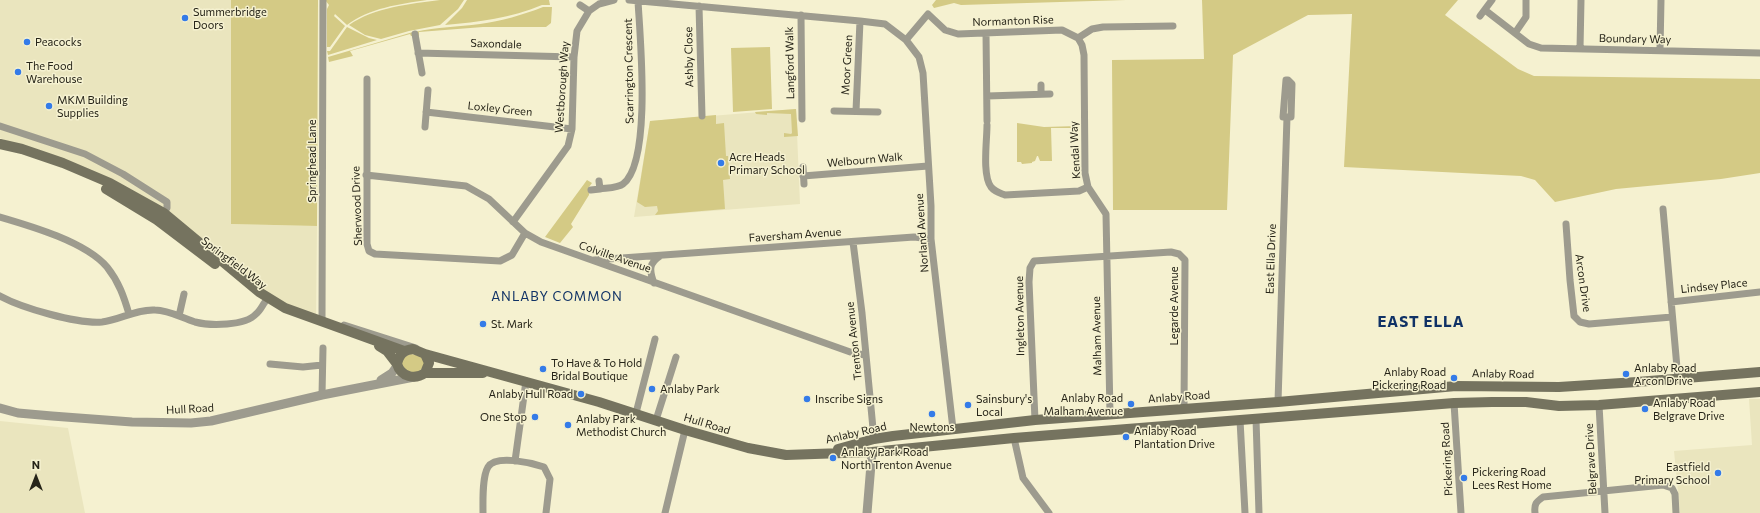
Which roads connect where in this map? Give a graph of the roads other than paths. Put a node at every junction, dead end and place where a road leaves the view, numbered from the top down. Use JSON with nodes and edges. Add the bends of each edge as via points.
{"nodes":[{"id":1,"x":323,"y":0,"type":"edge"},
{"id":2,"x":614,"y":0,"type":"edge"},
{"id":3,"x":629,"y":0,"type":"edge"},
{"id":4,"x":1492,"y":0,"type":"edge"},
{"id":5,"x":1526,"y":0,"type":"edge"},
{"id":6,"x":1581,"y":0,"type":"edge"},
{"id":7,"x":1661,"y":0,"type":"edge"},
{"id":8,"x":638,"y":1,"type":"edge"},
{"id":9,"x":714,"y":3,"type":"edge"},
{"id":10,"x":580,"y":5,"type":"dead end"},
{"id":11,"x":699,"y":6,"type":"junction"},
{"id":12,"x":1485,"y":10,"type":"junction"},
{"id":13,"x":589,"y":11,"type":"junction"},
{"id":14,"x":800,"y":15,"type":"junction"},
{"id":15,"x":1480,"y":16,"type":"dead end"},
{"id":16,"x":860,"y":21,"type":"junction"},
{"id":17,"x":1173,"y":26,"type":"dead end"},
{"id":18,"x":986,"y":33,"type":"junction"},
{"id":19,"x":1515,"y":33,"type":"junction"},
{"id":20,"x":415,"y":34,"type":"dead end"},
{"id":21,"x":1078,"y":38,"type":"junction"},
{"id":22,"x":906,"y":40,"type":"junction"},
{"id":23,"x":1580,"y":49,"type":"junction"},
{"id":24,"x":1660,"y":50,"type":"junction"},
{"id":25,"x":1760,"y":52,"type":"edge"},
{"id":26,"x":418,"y":53,"type":"junction"},
{"id":27,"x":574,"y":57,"type":"junction"},
{"id":28,"x":422,"y":73,"type":"dead end"},
{"id":29,"x":365,"y":83,"type":"dead end"},
{"id":30,"x":1041,"y":85,"type":"dead end"},
{"id":31,"x":428,"y":90,"type":"dead end"},
{"id":32,"x":1041,"y":94,"type":"junction"},
{"id":33,"x":1050,"y":94,"type":"dead end"},
{"id":34,"x":986,"y":96,"type":"junction"},
{"id":35,"x":710,"y":106,"type":"dead end"},
{"id":36,"x":702,"y":107,"type":"junction"},
{"id":37,"x":802,"y":111,"type":"junction"},
{"id":38,"x":810,"y":111,"type":"dead end"},
{"id":39,"x":834,"y":111,"type":"dead end"},
{"id":40,"x":856,"y":111,"type":"junction"},
{"id":41,"x":426,"y":112,"type":"junction"},
{"id":42,"x":878,"y":112,"type":"dead end"},
{"id":43,"x":702,"y":116,"type":"dead end"},
{"id":44,"x":1287,"y":117,"type":"dead end"},
{"id":45,"x":802,"y":119,"type":"dead end"},
{"id":46,"x":0,"y":126,"type":"edge"},
{"id":47,"x":425,"y":127,"type":"dead end"},
{"id":48,"x":572,"y":129,"type":"junction"},
{"id":49,"x":987,"y":134,"type":"junction"},
{"id":50,"x":995,"y":134,"type":"dead end"},
{"id":51,"x":0,"y":144,"type":"edge"},
{"id":52,"x":928,"y":166,"type":"junction"},
{"id":53,"x":803,"y":167,"type":"dead end"},
{"id":54,"x":366,"y":175,"type":"junction"},
{"id":55,"x":803,"y":176,"type":"junction"},
{"id":56,"x":599,"y":181,"type":"dead end"},
{"id":57,"x":804,"y":184,"type":"dead end"},
{"id":58,"x":1088,"y":187,"type":"junction"},
{"id":59,"x":600,"y":189,"type":"junction"},
{"id":60,"x":591,"y":190,"type":"dead end"},
{"id":61,"x":1663,"y":209,"type":"dead end"},
{"id":62,"x":160,"y":216,"type":"junction"},
{"id":63,"x":0,"y":217,"type":"edge"},
{"id":64,"x":513,"y":222,"type":"junction"},
{"id":65,"x":1566,"y":224,"type":"dead end"},
{"id":66,"x":525,"y":232,"type":"junction"},
{"id":67,"x":931,"y":239,"type":"junction"},
{"id":68,"x":853,"y":242,"type":"junction"},
{"id":69,"x":660,"y":256,"type":"junction"},
{"id":70,"x":1107,"y":257,"type":"junction"},
{"id":71,"x":590,"y":260,"type":"junction"},
{"id":72,"x":654,"y":283,"type":"junction"},
{"id":73,"x":183,"y":291,"type":"dead end"},
{"id":74,"x":1760,"y":292,"type":"edge"},
{"id":75,"x":0,"y":296,"type":"edge"},
{"id":76,"x":265,"y":302,"type":"junction"},
{"id":77,"x":1671,"y":302,"type":"junction"},
{"id":78,"x":129,"y":314,"type":"junction"},
{"id":79,"x":179,"y":316,"type":"junction"},
{"id":80,"x":1672,"y":317,"type":"junction"},
{"id":81,"x":322,"y":322,"type":"junction"},
{"id":82,"x":343,"y":324,"type":"dead end"},
{"id":83,"x":655,"y":339,"type":"dead end"},
{"id":84,"x":323,"y":348,"type":"dead end"},
{"id":85,"x":404,"y":351,"type":"junction"},
{"id":86,"x":422,"y":352,"type":"junction"},
{"id":87,"x":865,"y":355,"type":"junction"},
{"id":88,"x":676,"y":357,"type":"dead end"},
{"id":89,"x":270,"y":364,"type":"dead end"},
{"id":90,"x":322,"y":365,"type":"junction"},
{"id":91,"x":397,"y":365,"type":"junction"},
{"id":92,"x":495,"y":372,"type":"junction"},
{"id":93,"x":1760,"y":372,"type":"edge"},
{"id":94,"x":425,"y":373,"type":"junction"},
{"id":95,"x":414,"y":377,"type":"junction"},
{"id":96,"x":1678,"y":379,"type":"junction"},
{"id":97,"x":526,"y":381,"type":"junction"},
{"id":98,"x":378,"y":382,"type":"junction"},
{"id":99,"x":1760,"y":392,"type":"edge"},
{"id":100,"x":322,"y":395,"type":"junction"},
{"id":101,"x":1278,"y":402,"type":"junction"},
{"id":102,"x":1454,"y":403,"type":"junction"},
{"id":103,"x":1599,"y":405,"type":"junction"},
{"id":104,"x":0,"y":408,"type":"edge"},
{"id":105,"x":1184,"y":409,"type":"junction"},
{"id":106,"x":636,"y":413,"type":"junction"},
{"id":107,"x":1110,"y":414,"type":"junction"},
{"id":108,"x":1256,"y":419,"type":"junction"},
{"id":109,"x":656,"y":420,"type":"junction"},
{"id":110,"x":1035,"y":420,"type":"junction"},
{"id":111,"x":1240,"y":420,"type":"junction"},
{"id":112,"x":953,"y":429,"type":"junction"},
{"id":113,"x":685,"y":430,"type":"junction"},
{"id":114,"x":1014,"y":438,"type":"junction"},
{"id":115,"x":874,"y":439,"type":"junction"},
{"id":116,"x":872,"y":452,"type":"junction"},
{"id":117,"x":823,"y":453,"type":"junction"},
{"id":118,"x":515,"y":461,"type":"junction"},
{"id":119,"x":1604,"y":491,"type":"junction"},
{"id":120,"x":483,"y":513,"type":"edge"},
{"id":121,"x":546,"y":513,"type":"edge"},
{"id":122,"x":665,"y":513,"type":"edge"},
{"id":123,"x":867,"y":513,"type":"edge"},
{"id":124,"x":1050,"y":513,"type":"edge"},
{"id":125,"x":1245,"y":513,"type":"edge"},
{"id":126,"x":1259,"y":513,"type":"edge"},
{"id":127,"x":1461,"y":513,"type":"edge"},
{"id":128,"x":1535,"y":513,"type":"edge"},
{"id":129,"x":1605,"y":513,"type":"edge"},
{"id":130,"x":1676,"y":513,"type":"edge"}],
"edges":[{"from":1,"to":81,"type":"street","name":"Springhead Lane"},
{"from":2,"to":13,"type":"street","via":[[598,4]]},
{"from":3,"to":8,"type":"street"},
{"from":4,"to":12,"type":"street"},
{"from":5,"to":19,"type":"street","via":[[1526,18]]},
{"from":6,"to":23,"type":"street"},
{"from":7,"to":24,"type":"street"},
{"from":8,"to":11,"type":"street"},
{"from":8,"to":59,"type":"street","name":"Scarrington Crescent","via":[[642,121],[636,160],[631,176],[622,185]]},
{"from":9,"to":11,"type":"street"},
{"from":9,"to":14,"type":"street"},
{"from":10,"to":13,"type":"street"},
{"from":11,"to":36,"type":"street","name":"Ashby Close"},
{"from":12,"to":15,"type":"street"},
{"from":12,"to":19,"type":"street","name":"Boundary Way"},
{"from":13,"to":27,"type":"street","name":"Westborough Way","via":[[577,31]]},
{"from":14,"to":16,"type":"street"},
{"from":14,"to":37,"type":"street","name":"Langford Walk"},
{"from":16,"to":22,"type":"street","via":[[885,24]]},
{"from":16,"to":40,"type":"street","name":"Moor Green"},
{"from":17,"to":21,"type":"street","via":[[1103,27],[1092,29]]},
{"from":18,"to":21,"type":"street","name":"Normanton Rise","via":[[1062,30]]},
{"from":18,"to":22,"type":"street","name":"Normanton Rise","via":[[958,34],[945,30],[928,14]]},
{"from":18,"to":34,"type":"street"},
{"from":19,"to":23,"type":"street","name":"Boundary Way","via":[[1534,47]]},
{"from":20,"to":26,"type":"street"},
{"from":21,"to":58,"type":"street","name":"Kendal Way","via":[[1084,55],[1085,173]]},
{"from":22,"to":52,"type":"street","name":"Norland Avenue","via":[[919,57],[923,73]]},
{"from":23,"to":24,"type":"street","name":"Boundary Way"},
{"from":24,"to":25,"type":"street","name":"Boundary Way"},
{"from":26,"to":27,"type":"street","name":"Saxondale"},
{"from":26,"to":28,"type":"street"},
{"from":27,"to":48,"type":"street","name":"Westborough Way"},
{"from":29,"to":54,"type":"street","name":"Sherwood Drive"},
{"from":30,"to":32,"type":"street"},
{"from":31,"to":41,"type":"street"},
{"from":32,"to":33,"type":"street"},
{"from":32,"to":34,"type":"street"},
{"from":34,"to":49,"type":"street"},
{"from":35,"to":36,"type":"street"},
{"from":36,"to":43,"type":"street","name":"Ashby Close"},
{"from":37,"to":38,"type":"street","name":"Langford Walk"},
{"from":37,"to":45,"type":"street","name":"Langford Walk"},
{"from":39,"to":40,"type":"street","name":"Moor Green"},
{"from":40,"to":42,"type":"street","name":"Moor Green"},
{"from":41,"to":47,"type":"street"},
{"from":41,"to":48,"type":"street","name":"Loxley Green"},
{"from":44,"to":101,"type":"street","name":"East Ella Drive"},
{"from":46,"to":62,"type":"street","via":[[85,154],[123,174],[167,202],[167,208]]},
{"from":48,"to":64,"type":"street","name":"Westborough Way","via":[[568,146]]},
{"from":49,"to":50,"type":"street"},
{"from":49,"to":58,"type":"street","via":[[987,180],[998,193],[1005,195],[1080,191]]},
{"from":51,"to":62,"type":"main road","name":"Springfield Way","via":[[63,163],[110,183]]},
{"from":52,"to":55,"type":"street","name":"Welbourn Walk"},
{"from":52,"to":67,"type":"street","name":"Norland Avenue"},
{"from":53,"to":55,"type":"street"},
{"from":54,"to":64,"type":"street","name":"Colville Avenue","via":[[466,186],[489,199]]},
{"from":54,"to":66,"type":"street","name":"Sherwood Drive","via":[[367,244],[369,251],[375,254],[500,261],[512,254]]},
{"from":55,"to":57,"type":"street"},
{"from":56,"to":59,"type":"street"},
{"from":58,"to":70,"type":"street","name":"Kendal Way","via":[[1106,214]]},
{"from":59,"to":60,"type":"street","name":"Scarrington Crescent"},
{"from":61,"to":77,"type":"street"},
{"from":62,"to":76,"type":"main road","name":"Springfield Way"},
{"from":62,"to":81,"type":"main road","name":"Springfield Way","via":[[259,292],[285,308]]},
{"from":63,"to":78,"type":"street","via":[[39,229],[92,255],[106,266],[115,278],[122,290]]},
{"from":64,"to":66,"type":"street","name":"Colville Avenue"},
{"from":65,"to":80,"type":"street","name":"Arcon Drive","via":[[1574,316],[1580,322],[1589,324]]},
{"from":66,"to":71,"type":"street","name":"Colville Avenue","via":[[548,245]]},
{"from":67,"to":68,"type":"street","name":"Faversham Avenue","via":[[914,237]]},
{"from":67,"to":112,"type":"street","name":"Norland Avenue"},
{"from":68,"to":69,"type":"street","name":"Faversham Avenue"},
{"from":68,"to":87,"type":"street","name":"Trenton Avenue"},
{"from":69,"to":71,"type":"street","name":"Faversham Avenue"},
{"from":69,"to":72,"type":"street","via":[[652,261],[650,267]]},
{"from":70,"to":105,"type":"street","name":"Legarde Avenue","via":[[1171,252],[1179,254],[1185,260]]},
{"from":70,"to":107,"type":"street","name":"Malham Avenue"},
{"from":70,"to":110,"type":"street","name":"Ingleton Avenue","via":[[1034,261],[1030,268],[1028,282]]},
{"from":71,"to":72,"type":"street","name":"Colville Avenue"},
{"from":72,"to":87,"type":"street","name":"Colville Avenue"},
{"from":73,"to":79,"type":"street"},
{"from":74,"to":77,"type":"street","name":"Lindsey Place"},
{"from":75,"to":78,"type":"street","via":[[15,303],[87,322],[103,322]]},
{"from":76,"to":79,"type":"street","via":[[256,315],[248,320],[226,324],[205,325]]},
{"from":76,"to":91,"type":"main road","name":"Springfield Way","via":[[283,314],[377,345],[387,351]]},
{"from":77,"to":80,"type":"street"},
{"from":78,"to":79,"type":"street","via":[[155,310]]},
{"from":80,"to":96,"type":"street"},
{"from":81,"to":85,"type":"main road","name":"Springfield Way"},
{"from":82,"to":86,"type":"street"},
{"from":83,"to":106,"type":"street"},
{"from":84,"to":90,"type":"street"},
{"from":85,"to":86,"type":"main road","via":[[413,349]]},
{"from":85,"to":91,"type":"main road"},
{"from":86,"to":92,"type":"main road","name":"Hull Road"},
{"from":86,"to":94,"type":"main road","via":[[428,363]]},
{"from":87,"to":115,"type":"street","name":"Trenton Avenue"},
{"from":88,"to":109,"type":"street"},
{"from":89,"to":90,"type":"street","via":[[303,367]]},
{"from":90,"to":100,"type":"street"},
{"from":91,"to":95,"type":"main road","via":[[402,373]]},
{"from":91,"to":98,"type":"street","name":"Hull Road","via":[[392,373]]},
{"from":92,"to":94,"type":"main road","name":"Hull Road"},
{"from":92,"to":97,"type":"main road","name":"Hull Road"},
{"from":93,"to":96,"type":"main road","name":"Anlaby Road"},
{"from":94,"to":95,"type":"main road"},
{"from":95,"to":98,"type":"street","name":"Hull Road"},
{"from":96,"to":101,"type":"main road","name":"Anlaby Road","via":[[1559,387],[1456,386]]},
{"from":97,"to":106,"type":"main road","name":"Hull Road"},
{"from":97,"to":118,"type":"street"},
{"from":98,"to":100,"type":"street","name":"Hull Road"},
{"from":99,"to":103,"type":"main road","name":"Anlaby Road"},
{"from":100,"to":104,"type":"street","name":"Hull Road","via":[[226,418],[191,423],[59,417],[18,413]]},
{"from":101,"to":105,"type":"main road","name":"Anlaby Road"},
{"from":102,"to":103,"type":"main road","name":"Anlaby Road"},
{"from":102,"to":108,"type":"main road","name":"Anlaby Road"},
{"from":102,"to":127,"type":"street","name":"Pickering Road"},
{"from":103,"to":119,"type":"street","name":"Belgrave Drive"},
{"from":105,"to":107,"type":"main road","name":"Anlaby Road"},
{"from":106,"to":109,"type":"main road","name":"Hull Road"},
{"from":107,"to":110,"type":"main road","name":"Anlaby Road"},
{"from":108,"to":111,"type":"main road","name":"Anlaby Road"},
{"from":108,"to":126,"type":"street"},
{"from":109,"to":113,"type":"main road","name":"Hull Road"},
{"from":110,"to":112,"type":"main road","name":"Anlaby Road"},
{"from":111,"to":114,"type":"main road","name":"Anlaby Road"},
{"from":111,"to":125,"type":"street"},
{"from":112,"to":115,"type":"main road","name":"Anlaby Road"},
{"from":113,"to":117,"type":"main road","name":"Hull Road","via":[[762,452],[786,455]]},
{"from":113,"to":122,"type":"street"},
{"from":114,"to":116,"type":"main road","name":"Anlaby Road"},
{"from":114,"to":124,"type":"street","via":[[1023,478]]},
{"from":115,"to":117,"type":"main road","name":"Anlaby Road"},
{"from":116,"to":117,"type":"main road","name":"Anlaby Road"},
{"from":116,"to":123,"type":"street"},
{"from":118,"to":120,"type":"street","via":[[495,462],[488,466],[485,475]]},
{"from":118,"to":121,"type":"street","via":[[544,467],[550,479]]},
{"from":119,"to":128,"type":"street","via":[[1543,497],[1534,505]]},
{"from":119,"to":129,"type":"street","name":"Belgrave Drive"},
{"from":119,"to":130,"type":"street","via":[[1663,485],[1672,488],[1675,494]]}]}
